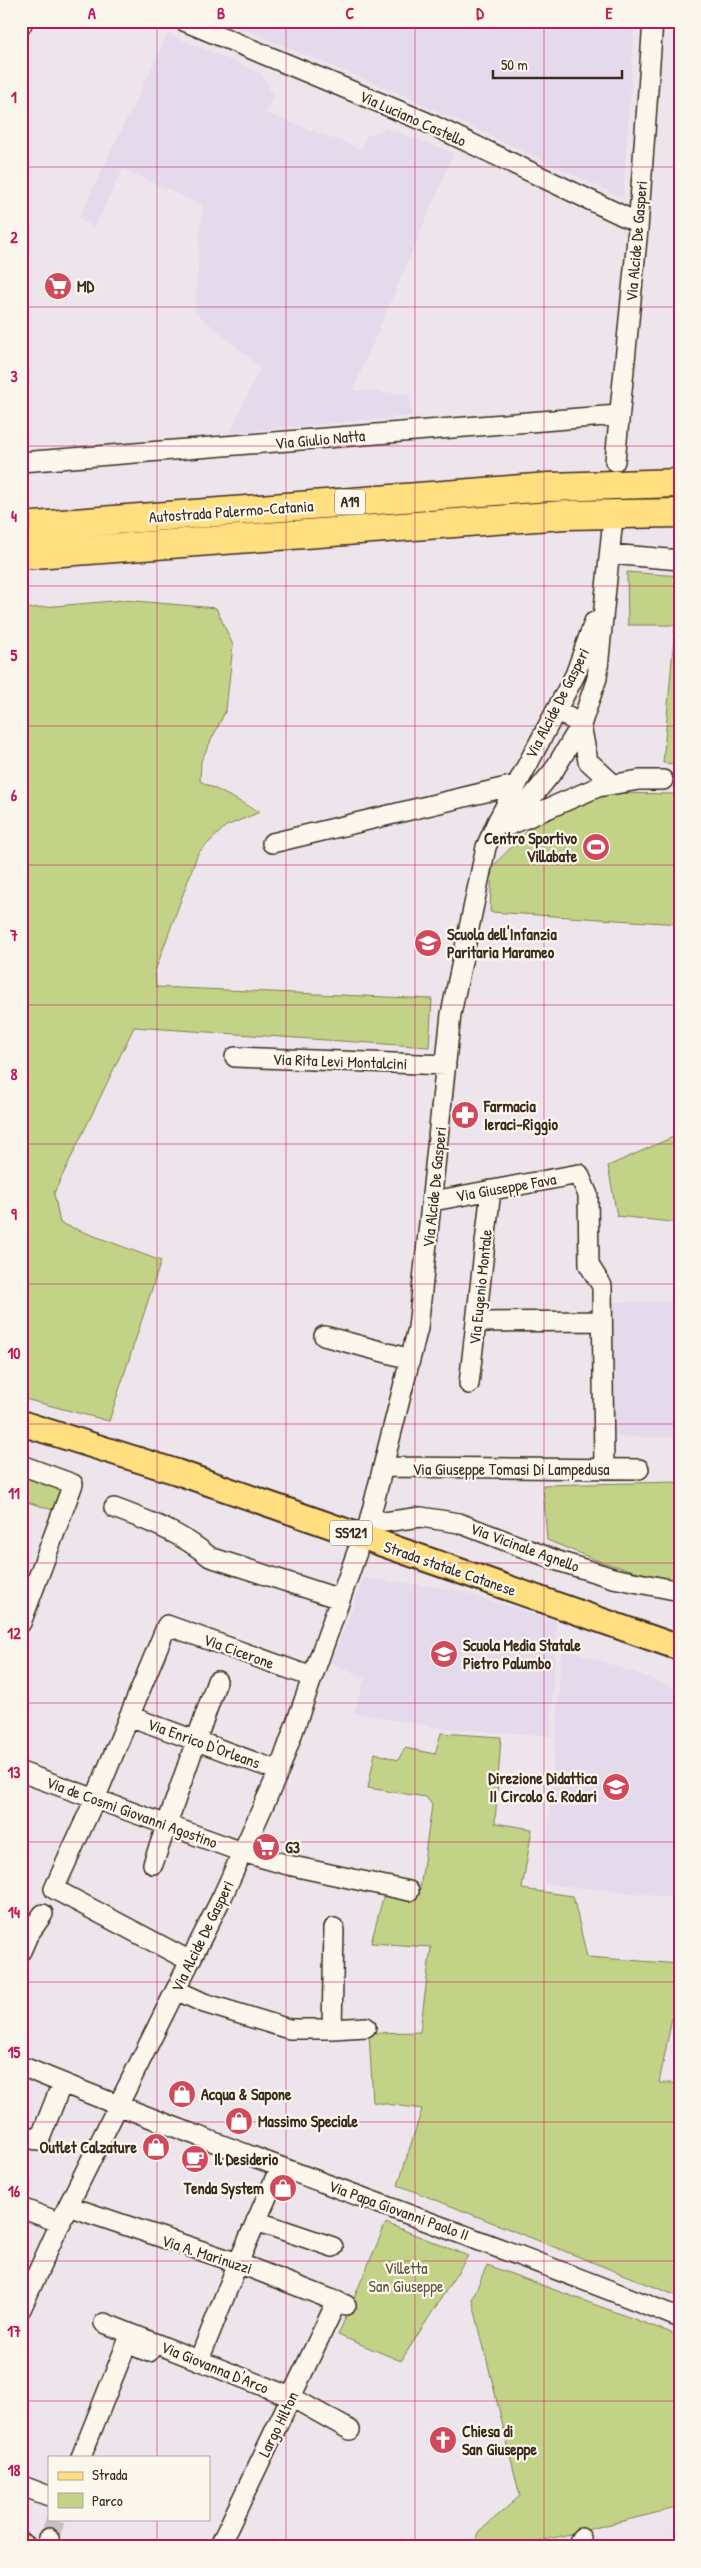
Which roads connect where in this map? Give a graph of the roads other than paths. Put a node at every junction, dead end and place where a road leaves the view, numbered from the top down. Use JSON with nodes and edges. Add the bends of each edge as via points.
{"nodes":[{"id":1,"x":24,"y":21,"type":"edge"},
{"id":2,"x":184,"y":21,"type":"edge"},
{"id":3,"x":653,"y":21,"type":"edge"},
{"id":4,"x":21,"y":26,"type":"edge"},
{"id":5,"x":638,"y":223,"type":"junction"},
{"id":6,"x":618,"y":415,"type":"junction"},
{"id":7,"x":615,"y":461,"type":"dead end"},
{"id":8,"x":21,"y":462,"type":"edge"},
{"id":9,"x":680,"y":484,"type":"edge"},
{"id":10,"x":680,"y":513,"type":"edge"},
{"id":11,"x":21,"y":527,"type":"edge"},
{"id":12,"x":612,"y":528,"type":"dead end"},
{"id":13,"x":610,"y":554,"type":"junction"},
{"id":14,"x":21,"y":555,"type":"edge"},
{"id":15,"x":680,"y":560,"type":"edge"},
{"id":16,"x":607,"y":581,"type":"junction"},
{"id":17,"x":557,"y":710,"type":"junction"},
{"id":18,"x":581,"y":725,"type":"junction"},
{"id":19,"x":531,"y":757,"type":"junction"},
{"id":20,"x":554,"y":770,"type":"junction"},
{"id":21,"x":663,"y":780,"type":"dead end"},
{"id":22,"x":613,"y":784,"type":"junction"},
{"id":23,"x":516,"y":785,"type":"junction"},
{"id":24,"x":503,"y":824,"type":"junction"},
{"id":25,"x":272,"y":843,"type":"dead end"},
{"id":26,"x":235,"y":1057,"type":"dead end"},
{"id":27,"x":446,"y":1065,"type":"junction"},
{"id":28,"x":490,"y":1190,"type":"junction"},
{"id":29,"x":433,"y":1201,"type":"junction"},
{"id":30,"x":602,"y":1321,"type":"junction"},
{"id":31,"x":476,"y":1322,"type":"junction"},
{"id":32,"x":324,"y":1336,"type":"dead end"},
{"id":33,"x":410,"y":1359,"type":"junction"},
{"id":34,"x":468,"y":1384,"type":"dead end"},
{"id":35,"x":21,"y":1423,"type":"edge"},
{"id":36,"x":21,"y":1465,"type":"edge"},
{"id":37,"x":383,"y":1467,"type":"junction"},
{"id":38,"x":604,"y":1469,"type":"junction"},
{"id":39,"x":639,"y":1469,"type":"dead end"},
{"id":40,"x":114,"y":1508,"type":"dead end"},
{"id":41,"x":369,"y":1519,"type":"joint"},
{"id":42,"x":357,"y":1552,"type":"dead end"},
{"id":43,"x":680,"y":1591,"type":"edge"},
{"id":44,"x":340,"y":1599,"type":"junction"},
{"id":45,"x":21,"y":1623,"type":"edge"},
{"id":46,"x":167,"y":1625,"type":"joint"},
{"id":47,"x":680,"y":1648,"type":"edge"},
{"id":48,"x":312,"y":1677,"type":"junction"},
{"id":49,"x":217,"y":1681,"type":"dead end"},
{"id":50,"x":130,"y":1716,"type":"junction"},
{"id":51,"x":196,"y":1740,"type":"junction"},
{"id":52,"x":279,"y":1771,"type":"junction"},
{"id":53,"x":21,"y":1772,"type":"edge"},
{"id":54,"x":96,"y":1798,"type":"junction"},
{"id":55,"x":166,"y":1824,"type":"junction"},
{"id":56,"x":242,"y":1852,"type":"junction"},
{"id":57,"x":153,"y":1864,"type":"dead end"},
{"id":58,"x":409,"y":1891,"type":"dead end"},
{"id":59,"x":43,"y":1914,"type":"dead end"},
{"id":60,"x":334,"y":1928,"type":"dead end"},
{"id":61,"x":21,"y":1951,"type":"edge"},
{"id":62,"x":190,"y":1961,"type":"junction"},
{"id":63,"x":176,"y":1990,"type":"junction"},
{"id":64,"x":366,"y":2028,"type":"dead end"},
{"id":65,"x":332,"y":2029,"type":"junction"},
{"id":66,"x":21,"y":2066,"type":"edge"},
{"id":67,"x":62,"y":2082,"type":"junction"},
{"id":68,"x":118,"y":2106,"type":"junction"},
{"id":69,"x":21,"y":2135,"type":"edge"},
{"id":70,"x":280,"y":2168,"type":"junction"},
{"id":71,"x":21,"y":2208,"type":"edge"},
{"id":72,"x":64,"y":2215,"type":"junction"},
{"id":73,"x":256,"y":2221,"type":"junction"},
{"id":74,"x":333,"y":2247,"type":"dead end"},
{"id":75,"x":238,"y":2263,"type":"junction"},
{"id":76,"x":342,"y":2303,"type":"joint"},
{"id":77,"x":21,"y":2309,"type":"edge"},
{"id":78,"x":680,"y":2318,"type":"edge"},
{"id":79,"x":104,"y":2323,"type":"dead end"},
{"id":80,"x":199,"y":2360,"type":"junction"},
{"id":81,"x":243,"y":2377,"type":"junction"},
{"id":82,"x":291,"y":2397,"type":"junction"},
{"id":83,"x":350,"y":2430,"type":"dead end"},
{"id":84,"x":81,"y":2456,"type":"edge"},
{"id":85,"x":25,"y":2487,"type":"dead end"},
{"id":86,"x":48,"y":2496,"type":"edge"},
{"id":87,"x":219,"y":2547,"type":"edge"}],
"edges":[{"from":1,"to":4,"type":"street"},
{"from":2,"to":5,"type":"street","name":"Via Luciano Castello","via":[[426,122]]},
{"from":3,"to":5,"type":"street","name":"Via Alcide De Gasperi"},
{"from":5,"to":6,"type":"street","name":"Via Alcide De Gasperi"},
{"from":6,"to":7,"type":"street","name":"Via Alcide De Gasperi"},
{"from":6,"to":8,"type":"street","name":"Via Giulio Natta"},
{"from":9,"to":11,"type":"highway","name":"Autostrada Palermo-Catania","number":"A19","via":[[549,487]]},
{"from":10,"to":14,"type":"highway","name":"Autostrada Palermo-Catania","number":"A19","via":[[554,516]]},
{"from":12,"to":13,"type":"street","name":"Via Alcide De Gasperi"},
{"from":13,"to":15,"type":"street"},
{"from":13,"to":16,"type":"street","name":"Via Alcide De Gasperi"},
{"from":16,"to":17,"type":"street","name":"Via Alcide De Gasperi","via":[[587,648]]},
{"from":16,"to":18,"type":"street","name":"Via Alcide De Gasperi","via":[[597,678]]},
{"from":17,"to":18,"type":"street"},
{"from":17,"to":19,"type":"street","name":"Via Alcide De Gasperi"},
{"from":18,"to":20,"type":"street","name":"Via Alcide De Gasperi"},
{"from":18,"to":22,"type":"street","via":[[588,761]]},
{"from":19,"to":20,"type":"street"},
{"from":19,"to":23,"type":"street","name":"Via Alcide De Gasperi"},
{"from":20,"to":24,"type":"street","name":"Via Alcide De Gasperi"},
{"from":21,"to":22,"type":"street"},
{"from":22,"to":24,"type":"street"},
{"from":23,"to":24,"type":"street","name":"Via Alcide De Gasperi"},
{"from":23,"to":25,"type":"street"},
{"from":24,"to":27,"type":"street","name":"Via Alcide De Gasperi","via":[[486,847],[451,1014]]},
{"from":26,"to":27,"type":"street","name":"Via Rita Levi Montalcini"},
{"from":27,"to":29,"type":"street","name":"Via Alcide De Gasperi"},
{"from":28,"to":29,"type":"street","name":"Via Giuseppe Fava"},
{"from":28,"to":30,"type":"street","name":"Via Giuseppe Fava","via":[[579,1174],[588,1195],[589,1265],[602,1286]]},
{"from":28,"to":31,"type":"street","name":"Via Eugenio Montale"},
{"from":29,"to":33,"type":"street","name":"Via Alcide De Gasperi","via":[[418,1328]]},
{"from":30,"to":31,"type":"street"},
{"from":30,"to":38,"type":"street"},
{"from":31,"to":34,"type":"street","name":"Via Eugenio Montale"},
{"from":32,"to":33,"type":"street"},
{"from":33,"to":37,"type":"street","name":"Via Alcide De Gasperi"},
{"from":35,"to":47,"type":"main road","name":"Strada statale Catanese","number":"SS121","via":[[177,1472]]},
{"from":36,"to":45,"type":"street","via":[[73,1484]]},
{"from":37,"to":38,"type":"street","name":"Via Giuseppe Tomasi Di Lampedusa"},
{"from":37,"to":41,"type":"street","name":"Via Alcide De Gasperi"},
{"from":38,"to":39,"type":"street","name":"Via Giuseppe Tomasi Di Lampedusa"},
{"from":40,"to":44,"type":"street","via":[[154,1523],[193,1543],[210,1557]]},
{"from":41,"to":43,"type":"street","name":"Via Vicinale Agnello","via":[[384,1522],[421,1517],[459,1522],[558,1561],[612,1578]]},
{"from":42,"to":44,"type":"street","name":"Via Alcide De Gasperi"},
{"from":44,"to":48,"type":"street","name":"Via Alcide De Gasperi"},
{"from":46,"to":48,"type":"street","name":"Via Cicerone"},
{"from":46,"to":50,"type":"street","name":"Via Enrico D'Orleans"},
{"from":48,"to":52,"type":"street","name":"Via Alcide De Gasperi"},
{"from":49,"to":51,"type":"street"},
{"from":50,"to":51,"type":"street","name":"Via Enrico D'Orleans"},
{"from":50,"to":54,"type":"street","name":"Via Enrico D'Orleans"},
{"from":51,"to":52,"type":"street","name":"Via Enrico D'Orleans"},
{"from":51,"to":55,"type":"street"},
{"from":52,"to":56,"type":"street","name":"Via Alcide De Gasperi"},
{"from":53,"to":54,"type":"street","name":"Via de Cosmi Giovanni Agostino"},
{"from":54,"to":55,"type":"street","name":"Via de Cosmi Giovanni Agostino"},
{"from":54,"to":62,"type":"street","name":"Via Enrico D'Orleans","via":[[54,1890]]},
{"from":55,"to":56,"type":"street","name":"Via de Cosmi Giovanni Agostino"},
{"from":55,"to":57,"type":"street"},
{"from":56,"to":58,"type":"street","name":"Via de Cosmi Giovanni Agostino"},
{"from":56,"to":62,"type":"street","name":"Via Alcide De Gasperi"},
{"from":59,"to":61,"type":"street"},
{"from":60,"to":65,"type":"street"},
{"from":62,"to":63,"type":"street","name":"Via Alcide De Gasperi"},
{"from":63,"to":65,"type":"street","via":[[289,2029]]},
{"from":63,"to":68,"type":"street","name":"Via Alcide De Gasperi"},
{"from":64,"to":65,"type":"street"},
{"from":66,"to":67,"type":"street","name":"Via Papa Giovanni Paolo II"},
{"from":67,"to":68,"type":"street","name":"Via Papa Giovanni Paolo II"},
{"from":67,"to":69,"type":"street","via":[[38,2141]]},
{"from":68,"to":70,"type":"street","name":"Via Papa Giovanni Paolo II"},
{"from":68,"to":72,"type":"street","name":"Via Alcide De Gasperi"},
{"from":70,"to":73,"type":"street"},
{"from":70,"to":78,"type":"street","name":"Via Papa Giovanni Paolo II","via":[[502,2248]]},
{"from":71,"to":72,"type":"street","name":"Via A. Marinuzzi"},
{"from":72,"to":75,"type":"street","name":"Via A. Marinuzzi"},
{"from":72,"to":77,"type":"street","name":"Via Alcide De Gasperi"},
{"from":73,"to":74,"type":"street"},
{"from":73,"to":75,"type":"street"},
{"from":75,"to":76,"type":"street","name":"Via A. Marinuzzi"},
{"from":75,"to":80,"type":"street"},
{"from":76,"to":82,"type":"street","name":"Largo Hilton"},
{"from":79,"to":80,"type":"street","name":"Via Giovanna D'Arco"},
{"from":80,"to":81,"type":"street","name":"Via Giovanna D'Arco"},
{"from":81,"to":82,"type":"street","name":"Via Giovanna D'Arco"},
{"from":81,"to":84,"type":"street","via":[[238,2387],[127,2343]]},
{"from":82,"to":83,"type":"street","name":"Via Giovanna D'Arco"},
{"from":82,"to":87,"type":"street","name":"Largo Hilton"},
{"from":85,"to":86,"type":"street"}]}
